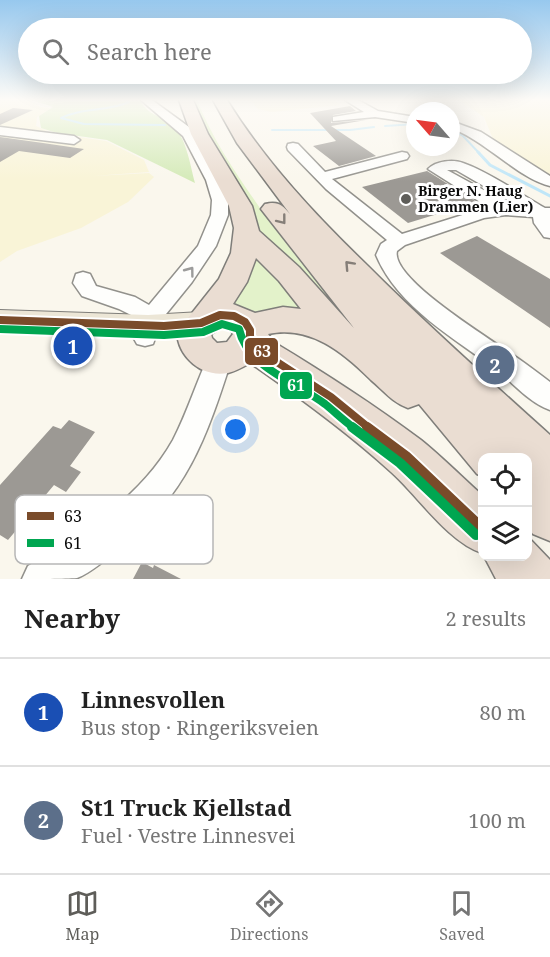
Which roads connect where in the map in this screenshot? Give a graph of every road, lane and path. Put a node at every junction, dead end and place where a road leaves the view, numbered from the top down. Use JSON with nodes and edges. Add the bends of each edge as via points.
{"nodes":[{"id":1,"x":182,"y":127,"type":"edge"},
{"id":2,"x":196,"y":127,"type":"edge"},
{"id":3,"x":220,"y":127,"type":"edge"},
{"id":4,"x":236,"y":127,"type":"edge"},
{"id":5,"x":460,"y":127,"type":"edge"},
{"id":6,"x":0,"y":131,"type":"edge"},
{"id":7,"x":74,"y":140,"type":"dead end"},
{"id":8,"x":293,"y":147,"type":"dead end"},
{"id":9,"x":402,"y":156,"type":"dead end"},
{"id":10,"x":322,"y":177,"type":"junction"},
{"id":11,"x":550,"y":182,"type":"edge"},
{"id":12,"x":501,"y":210,"type":"junction"},
{"id":13,"x":545,"y":212,"type":"edge"},
{"id":14,"x":550,"y":233,"type":"edge"},
{"id":15,"x":248,"y":235,"type":"junction"},
{"id":16,"x":399,"y":241,"type":"junction"},
{"id":17,"x":83,"y":279,"type":"dead end"},
{"id":18,"x":389,"y":307,"type":"junction"},
{"id":19,"x":0,"y":320,"type":"edge"},
{"id":20,"x":148,"y":326,"type":"junction"},
{"id":21,"x":0,"y":332,"type":"edge"},
{"id":22,"x":222,"y":338,"type":"junction"},
{"id":23,"x":343,"y":338,"type":"junction"},
{"id":24,"x":550,"y":398,"type":"edge"},
{"id":25,"x":550,"y":435,"type":"edge"},
{"id":26,"x":488,"y":453,"type":"edge"},
{"id":27,"x":478,"y":465,"type":"edge"},
{"id":28,"x":550,"y":465,"type":"edge"},
{"id":29,"x":152,"y":495,"type":"edge"},
{"id":30,"x":532,"y":498,"type":"edge"},
{"id":31,"x":550,"y":518,"type":"edge"},
{"id":32,"x":532,"y":521,"type":"edge"},
{"id":33,"x":478,"y":523,"type":"edge"},
{"id":34,"x":550,"y":535,"type":"edge"},
{"id":35,"x":515,"y":561,"type":"edge"},
{"id":36,"x":64,"y":564,"type":"edge"},
{"id":37,"x":41,"y":579,"type":"edge"},
{"id":38,"x":531,"y":579,"type":"edge"}],
"edges":[{"from":20,"to":1,"type":"street","one_way":true,"via":[[203,252],[220,206],[215,186]]},
{"from":2,"to":15,"type":"highway","via":[[241,205]]},
{"from":3,"to":26,"type":"highway","one_way":true,"via":[[238,160],[294,235]]},
{"from":18,"to":4,"type":"highway","one_way":true,"via":[[281,189]]},
{"from":5,"to":11,"type":"street"},
{"from":6,"to":7,"type":"street"},
{"from":8,"to":10,"type":"street"},
{"from":9,"to":10,"type":"street"},
{"from":10,"to":16,"type":"street"},
{"from":12,"to":13,"type":"street"},
{"from":12,"to":13,"type":"street","via":[[435,169],[459,166]]},
{"from":12,"to":16,"type":"street"},
{"from":13,"to":14,"type":"street","via":[[546,230]]},
{"from":15,"to":22,"type":"highway","via":[[240,266],[226,293]]},
{"from":15,"to":23,"type":"highway","via":[[289,274]]},
{"from":16,"to":24,"type":"street","via":[[388,248],[386,255],[396,276],[457,330]]},
{"from":17,"to":20,"type":"street","via":[[89,291],[127,303]]},
{"from":18,"to":25,"type":"highway","via":[[424,327],[498,396]]},
{"from":18,"to":28,"type":"highway"},
{"from":19,"to":20,"type":"main road"},
{"from":20,"to":21,"type":"main road"},
{"from":20,"to":22,"type":"main road","via":[[170,339]]},
{"from":22,"to":23,"type":"highway","via":[[274,321],[297,320]]},
{"from":22,"to":29,"type":"street","via":[[189,438]]},
{"from":22,"to":33,"type":"highway","via":[[324,405],[348,413],[406,456]]},
{"from":23,"to":27,"type":"highway","via":[[394,377]]},
{"from":30,"to":31,"type":"highway"},
{"from":32,"to":34,"type":"highway"},
{"from":35,"to":38,"type":"highway"},
{"from":36,"to":37,"type":"street"}]}
